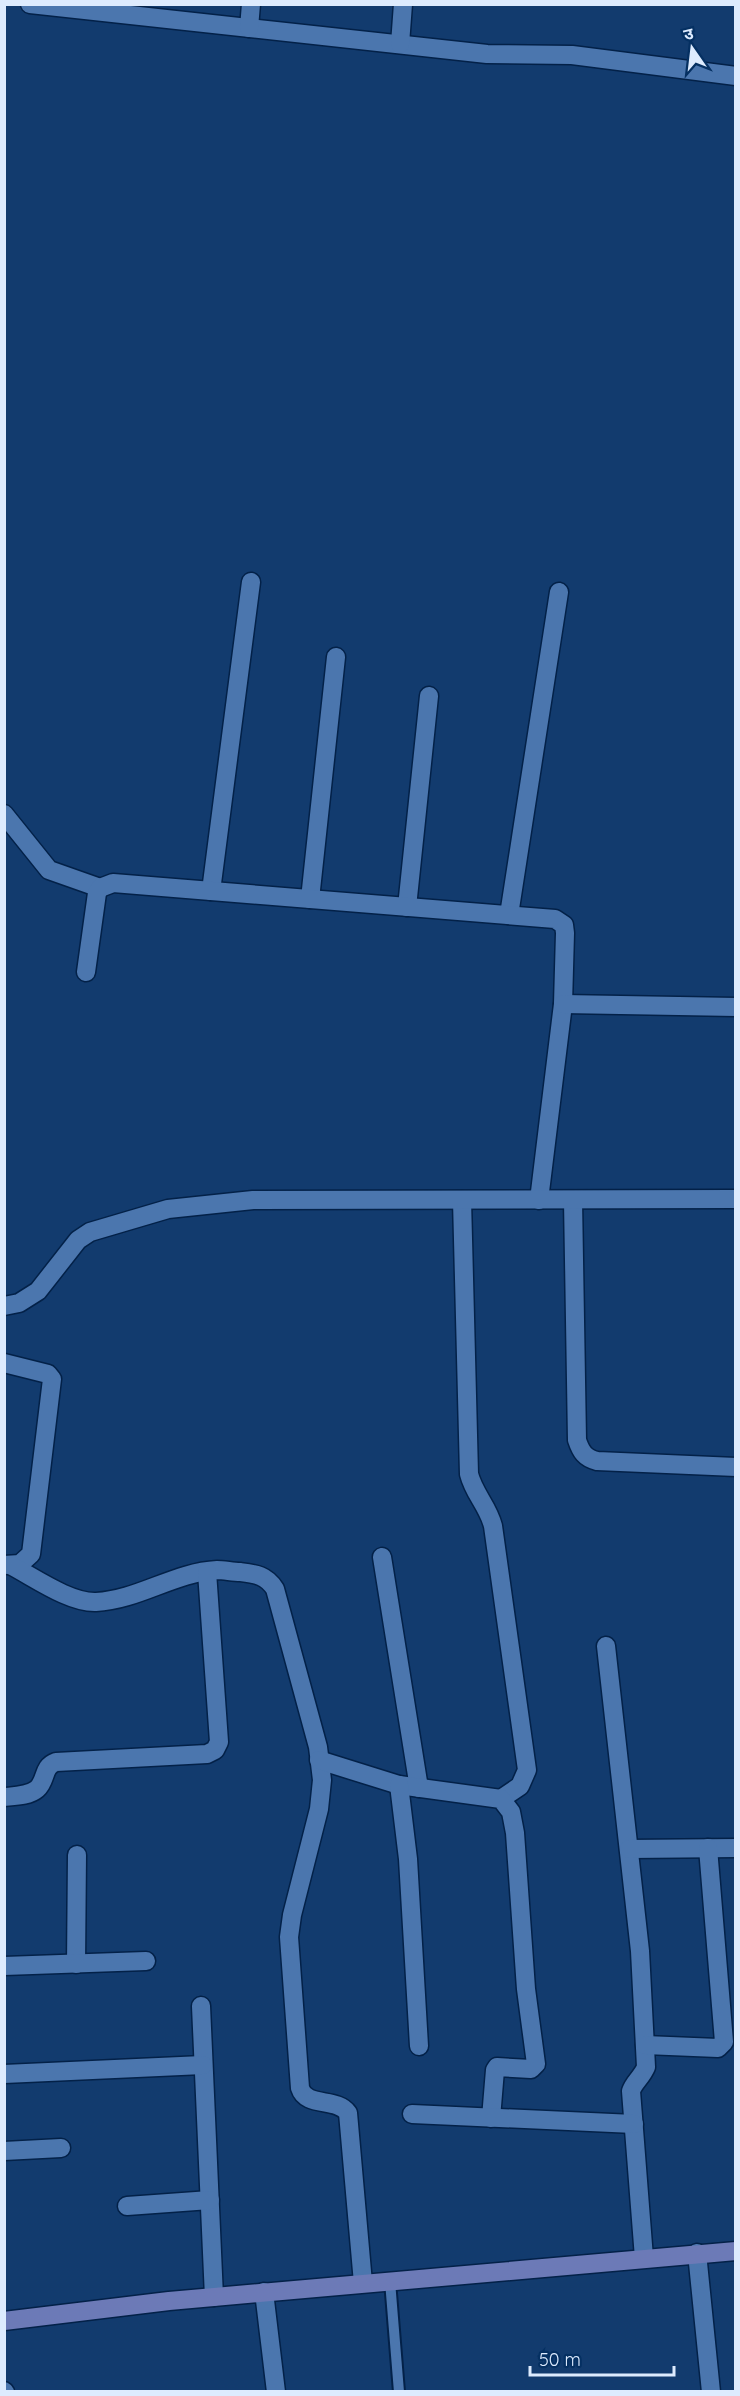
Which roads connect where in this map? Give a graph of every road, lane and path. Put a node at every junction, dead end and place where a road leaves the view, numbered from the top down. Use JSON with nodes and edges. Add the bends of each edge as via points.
{"nodes":[{"id":1,"x":30,"y":4,"type":"edge"},
{"id":2,"x":250,"y":4,"type":"edge"},
{"id":3,"x":403,"y":4,"type":"edge"},
{"id":4,"x":249,"y":28,"type":"junction"},
{"id":5,"x":400,"y":44,"type":"junction"},
{"id":6,"x":735,"y":76,"type":"edge"},
{"id":7,"x":251,"y":582,"type":"dead end"},
{"id":8,"x":560,"y":592,"type":"dead end"},
{"id":9,"x":336,"y":657,"type":"dead end"},
{"id":10,"x":429,"y":696,"type":"dead end"},
{"id":11,"x":4,"y":814,"type":"edge"},
{"id":12,"x":100,"y":888,"type":"junction"},
{"id":13,"x":211,"y":891,"type":"junction"},
{"id":14,"x":310,"y":899,"type":"junction"},
{"id":15,"x":407,"y":907,"type":"junction"},
{"id":16,"x":509,"y":915,"type":"junction"},
{"id":17,"x":86,"y":972,"type":"dead end"},
{"id":18,"x":563,"y":1004,"type":"junction"},
{"id":19,"x":735,"y":1007,"type":"edge"},
{"id":20,"x":735,"y":1199,"type":"edge"},
{"id":21,"x":462,"y":1200,"type":"junction"},
{"id":22,"x":539,"y":1200,"type":"junction"},
{"id":23,"x":573,"y":1200,"type":"junction"},
{"id":24,"x":4,"y":1306,"type":"edge"},
{"id":25,"x":4,"y":1363,"type":"edge"},
{"id":26,"x":735,"y":1467,"type":"edge"},
{"id":27,"x":382,"y":1557,"type":"dead end"},
{"id":28,"x":8,"y":1565,"type":"edge"},
{"id":29,"x":207,"y":1572,"type":"junction"},
{"id":30,"x":606,"y":1646,"type":"dead end"},
{"id":31,"x":319,"y":1760,"type":"junction"},
{"id":32,"x":399,"y":1785,"type":"junction"},
{"id":33,"x":419,"y":1788,"type":"junction"},
{"id":34,"x":4,"y":1797,"type":"edge"},
{"id":35,"x":501,"y":1799,"type":"junction"},
{"id":36,"x":708,"y":1848,"type":"junction"},
{"id":37,"x":735,"y":1848,"type":"edge"},
{"id":38,"x":629,"y":1849,"type":"junction"},
{"id":39,"x":76,"y":1855,"type":"dead end"},
{"id":40,"x":146,"y":1961,"type":"dead end"},
{"id":41,"x":76,"y":1964,"type":"junction"},
{"id":42,"x":4,"y":1966,"type":"edge"},
{"id":43,"x":201,"y":2006,"type":"dead end"},
{"id":44,"x":645,"y":2045,"type":"junction"},
{"id":45,"x":419,"y":2046,"type":"dead end"},
{"id":46,"x":204,"y":2065,"type":"junction"},
{"id":47,"x":4,"y":2074,"type":"edge"},
{"id":48,"x":412,"y":2114,"type":"dead end"},
{"id":49,"x":491,"y":2118,"type":"junction"},
{"id":50,"x":634,"y":2124,"type":"junction"},
{"id":51,"x":61,"y":2148,"type":"dead end"},
{"id":52,"x":4,"y":2151,"type":"edge"},
{"id":53,"x":210,"y":2200,"type":"junction"},
{"id":54,"x":127,"y":2206,"type":"dead end"},
{"id":55,"x":735,"y":2251,"type":"edge"},
{"id":56,"x":697,"y":2253,"type":"junction"},
{"id":57,"x":644,"y":2258,"type":"junction"},
{"id":58,"x":390,"y":2281,"type":"junction"},
{"id":59,"x":363,"y":2283,"type":"junction"},
{"id":60,"x":264,"y":2292,"type":"junction"},
{"id":61,"x":214,"y":2297,"type":"junction"},
{"id":62,"x":4,"y":2321,"type":"edge"},
{"id":63,"x":276,"y":2391,"type":"edge"},
{"id":64,"x":399,"y":2391,"type":"edge"},
{"id":65,"x":711,"y":2391,"type":"edge"}],
"edges":[{"from":1,"to":4,"type":"street"},
{"from":2,"to":4,"type":"street"},
{"from":3,"to":5,"type":"street"},
{"from":4,"to":5,"type":"street"},
{"from":5,"to":6,"type":"street","via":[[498,55],[572,55]]},
{"from":7,"to":13,"type":"street"},
{"from":8,"to":16,"type":"street"},
{"from":9,"to":14,"type":"street"},
{"from":10,"to":15,"type":"street"},
{"from":11,"to":12,"type":"street","via":[[49,870]]},
{"from":12,"to":13,"type":"street","via":[[113,883]]},
{"from":12,"to":17,"type":"street"},
{"from":13,"to":14,"type":"street"},
{"from":14,"to":15,"type":"street"},
{"from":15,"to":16,"type":"street"},
{"from":16,"to":18,"type":"street","via":[[555,918],[564,926]]},
{"from":18,"to":19,"type":"street"},
{"from":18,"to":22,"type":"street"},
{"from":20,"to":23,"type":"street"},
{"from":21,"to":22,"type":"street"},
{"from":21,"to":24,"type":"street","via":[[253,1200],[168,1209],[90,1232],[78,1240],[38,1291]]},
{"from":21,"to":35,"type":"street","via":[[469,1474],[493,1526],[527,1770],[520,1786]]},
{"from":22,"to":23,"type":"street"},
{"from":23,"to":26,"type":"street","via":[[577,1440],[581,1451],[588,1459],[597,1461]]},
{"from":25,"to":28,"type":"street","via":[[48,1374],[52,1379],[31,1554],[26,1560]]},
{"from":27,"to":33,"type":"street"},
{"from":28,"to":29,"type":"street","via":[[74,1598],[94,1602],[122,1598]]},
{"from":29,"to":31,"type":"street","via":[[256,1574],[269,1579],[275,1589]]},
{"from":29,"to":34,"type":"street","via":[[219,1742],[215,1749],[207,1754],[56,1762],[45,1771],[36,1790]]},
{"from":30,"to":38,"type":"street"},
{"from":31,"to":32,"type":"street"},
{"from":31,"to":59,"type":"street","via":[[319,1809],[289,1937],[300,2088],[309,2098],[340,2105],[348,2113]]},
{"from":32,"to":33,"type":"street"},
{"from":32,"to":45,"type":"street","via":[[408,1859]]},
{"from":33,"to":35,"type":"street"},
{"from":35,"to":49,"type":"street","via":[[512,1812],[515,1833],[524,1966],[536,2064],[531,2068],[497,2067]]},
{"from":36,"to":37,"type":"street"},
{"from":36,"to":38,"type":"street"},
{"from":36,"to":44,"type":"street","via":[[724,2042],[718,2048]]},
{"from":38,"to":44,"type":"street"},
{"from":39,"to":41,"type":"street"},
{"from":40,"to":41,"type":"street"},
{"from":41,"to":42,"type":"street"},
{"from":43,"to":46,"type":"street"},
{"from":44,"to":50,"type":"street","via":[[646,2067],[631,2091]]},
{"from":46,"to":47,"type":"street"},
{"from":46,"to":53,"type":"street"},
{"from":48,"to":49,"type":"street"},
{"from":49,"to":50,"type":"street"},
{"from":50,"to":57,"type":"street"},
{"from":51,"to":52,"type":"street"},
{"from":53,"to":54,"type":"street"},
{"from":53,"to":61,"type":"street"},
{"from":55,"to":56,"type":"street"},
{"from":56,"to":57,"type":"street"},
{"from":56,"to":65,"type":"street"},
{"from":57,"to":58,"type":"street"},
{"from":58,"to":59,"type":"street"},
{"from":58,"to":64,"type":"lane"},
{"from":59,"to":60,"type":"street"},
{"from":60,"to":61,"type":"street"},
{"from":60,"to":63,"type":"street"},
{"from":61,"to":62,"type":"street"}]}
